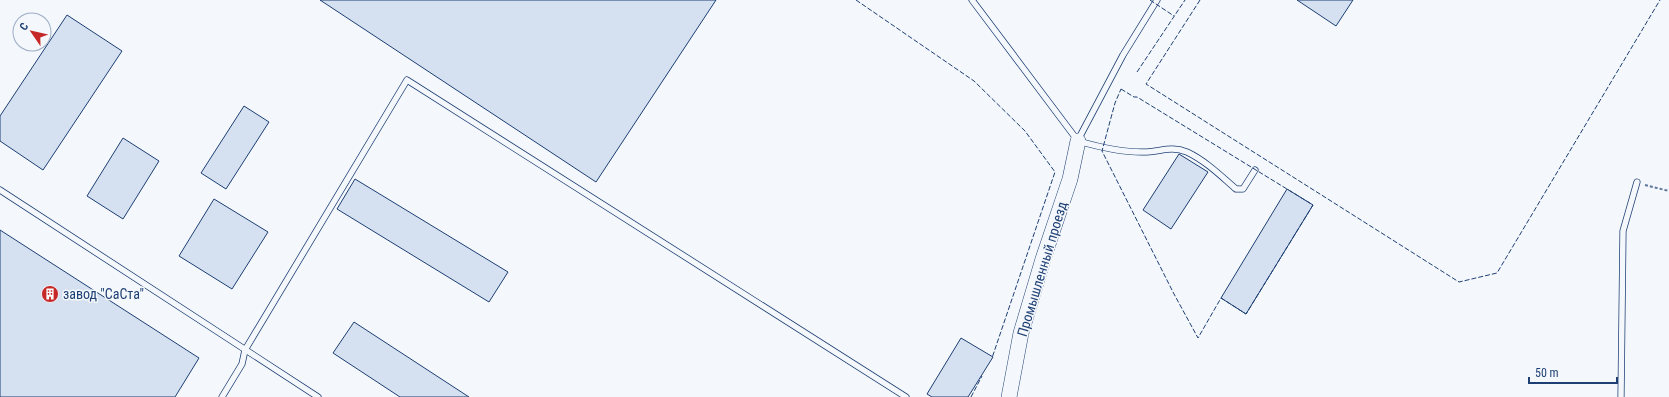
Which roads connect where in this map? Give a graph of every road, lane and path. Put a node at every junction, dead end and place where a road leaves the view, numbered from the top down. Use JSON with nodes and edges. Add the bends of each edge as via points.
{"nodes":[{"id":1,"x":972,"y":0,"type":"edge"},
{"id":2,"x":1157,"y":0,"type":"edge"},
{"id":3,"x":1078,"y":141,"type":"junction"},
{"id":4,"x":1254,"y":170,"type":"dead end"},
{"id":5,"x":1637,"y":182,"type":"joint"},
{"id":6,"x":0,"y":190,"type":"edge"},
{"id":7,"x":1669,"y":191,"type":"edge"},
{"id":8,"x":245,"y":350,"type":"junction"},
{"id":9,"x":224,"y":396,"type":"edge"},
{"id":10,"x":318,"y":397,"type":"edge"},
{"id":11,"x":906,"y":397,"type":"edge"},
{"id":12,"x":1009,"y":397,"type":"edge"},
{"id":13,"x":1621,"y":397,"type":"edge"}],
"edges":[{"from":1,"to":3,"type":"lane"},
{"from":2,"to":3,"type":"lane","via":[[1123,55]]},
{"from":3,"to":4,"type":"lane","via":[[1103,148],[1147,152],[1166,148],[1186,152],[1208,164],[1236,189],[1243,189]]},
{"from":3,"to":12,"type":"street","name":"Промышленный проезд","via":[[1070,179],[1021,333]]},
{"from":5,"to":7,"type":"path"},
{"from":5,"to":13,"type":"lane","via":[[1623,231]]},
{"from":6,"to":8,"type":"lane"},
{"from":8,"to":9,"type":"lane","via":[[242,364]]},
{"from":8,"to":10,"type":"lane"},
{"from":8,"to":11,"type":"lane","via":[[406,80]]}]}
